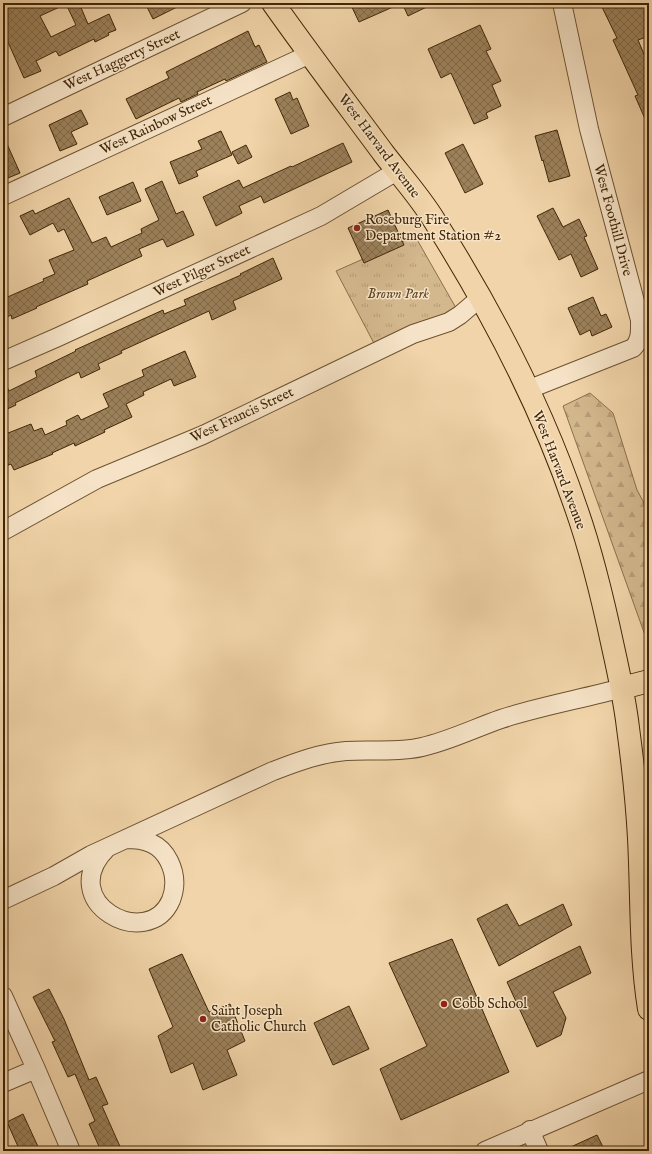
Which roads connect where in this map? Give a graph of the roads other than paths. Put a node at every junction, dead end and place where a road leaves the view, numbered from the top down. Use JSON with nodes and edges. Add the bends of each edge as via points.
{"nodes":[{"id":1,"x":242,"y":3,"type":"edge"},
{"id":2,"x":273,"y":3,"type":"edge"},
{"id":3,"x":562,"y":3,"type":"edge"},
{"id":4,"x":310,"y":54,"type":"junction"},
{"id":5,"x":3,"y":117,"type":"edge"},
{"id":6,"x":397,"y":171,"type":"junction"},
{"id":7,"x":3,"y":196,"type":"edge"},
{"id":8,"x":480,"y":298,"type":"junction"},
{"id":9,"x":3,"y":361,"type":"edge"},
{"id":10,"x":527,"y":390,"type":"junction"},
{"id":11,"x":3,"y":531,"type":"edge"},
{"id":12,"x":649,"y":681,"type":"edge"},
{"id":13,"x":622,"y":688,"type":"junction"},
{"id":14,"x":126,"y":839,"type":"junction"},
{"id":15,"x":109,"y":847,"type":"junction"},
{"id":16,"x":3,"y":900,"type":"edge"},
{"id":17,"x":3,"y":996,"type":"edge"},
{"id":18,"x":649,"y":1009,"type":"edge"},
{"id":19,"x":36,"y":1069,"type":"junction"},
{"id":20,"x":649,"y":1080,"type":"edge"},
{"id":21,"x":3,"y":1083,"type":"edge"},
{"id":22,"x":530,"y":1130,"type":"junction"},
{"id":23,"x":492,"y":1150,"type":"edge"},
{"id":24,"x":71,"y":1151,"type":"edge"},
{"id":25,"x":539,"y":1151,"type":"edge"}],
"edges":[{"from":1,"to":5,"type":"street","name":"West Haggerty Street"},
{"from":2,"to":4,"type":"main road","name":"West Harvard Avenue"},
{"from":3,"to":10,"type":"street","name":"West Foothill Drive","via":[[589,129],[640,320],[640,333],[633,348]]},
{"from":4,"to":6,"type":"main road","name":"West Harvard Avenue"},
{"from":4,"to":7,"type":"street","name":"West Rainbow Street"},
{"from":6,"to":8,"type":"main road","name":"West Harvard Avenue","via":[[433,218]]},
{"from":6,"to":9,"type":"street","name":"West Pilger Street","via":[[321,216]]},
{"from":8,"to":10,"type":"main road","name":"West Harvard Avenue"},
{"from":8,"to":11,"type":"street","name":"West Francis Street","via":[[449,322],[413,334],[203,435],[96,479]]},
{"from":10,"to":13,"type":"main road","name":"West Harvard Avenue","via":[[563,471],[588,544]]},
{"from":12,"to":13,"type":"main road"},
{"from":13,"to":14,"type":"street","via":[[534,709],[420,748],[347,751],[301,760]]},
{"from":13,"to":18,"type":"main road","name":"West Harvard Avenue","via":[[635,789],[641,934]]},
{"from":14,"to":15,"type":"street"},
{"from":14,"to":15,"type":"street","via":[[140,839],[157,846],[164,853],[172,870],[174,888],[169,904],[163,912],[146,921],[124,921],[115,918],[99,905],[91,886],[92,869]]},
{"from":15,"to":16,"type":"street"},
{"from":17,"to":19,"type":"street"},
{"from":19,"to":21,"type":"street"},
{"from":19,"to":24,"type":"street"},
{"from":20,"to":22,"type":"street"},
{"from":22,"to":23,"type":"street"},
{"from":22,"to":25,"type":"street"}]}
